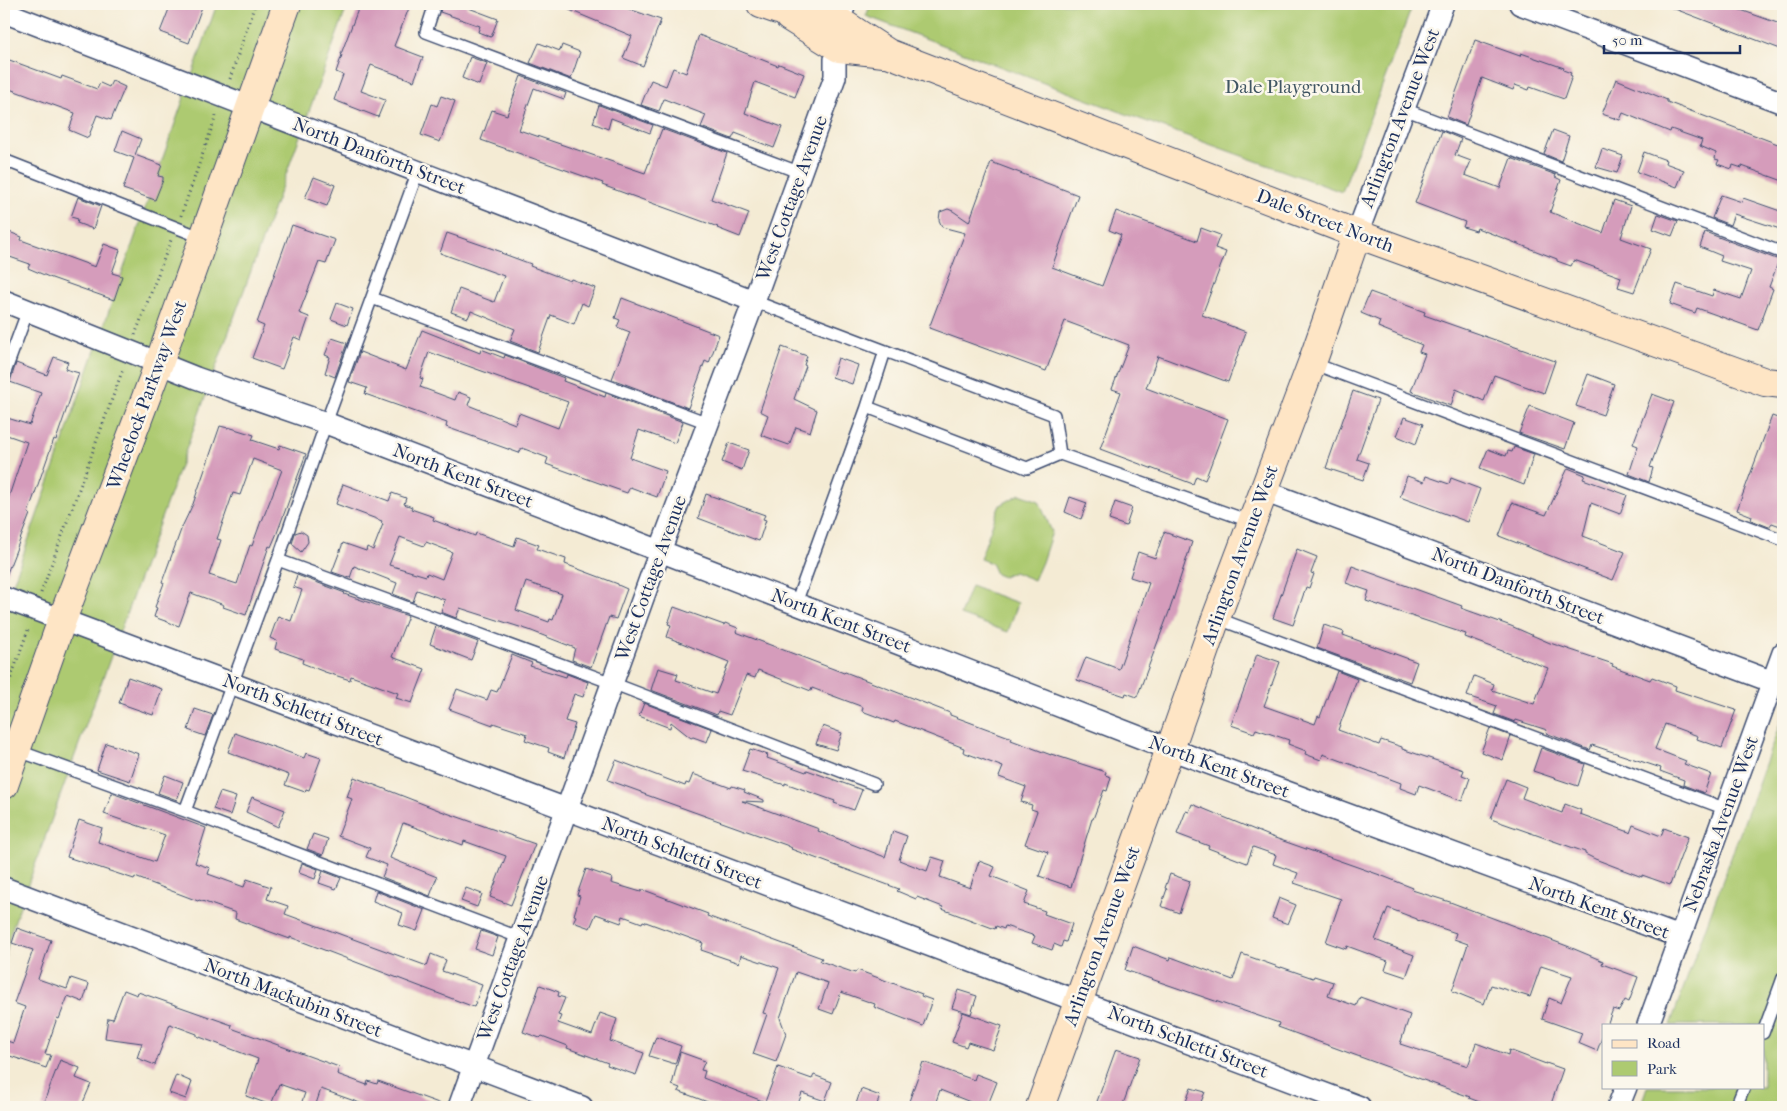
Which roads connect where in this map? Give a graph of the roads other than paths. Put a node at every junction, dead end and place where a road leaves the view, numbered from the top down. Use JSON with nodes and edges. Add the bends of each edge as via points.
{"nodes":[{"id":1,"x":287,"y":4,"type":"edge"},
{"id":2,"x":435,"y":4,"type":"edge"},
{"id":3,"x":1443,"y":4,"type":"edge"},
{"id":4,"x":1520,"y":4,"type":"edge"},
{"id":5,"x":770,"y":7,"type":"edge"},
{"id":6,"x":4,"y":12,"type":"edge"},
{"id":7,"x":842,"y":12,"type":"edge"},
{"id":8,"x":839,"y":48,"type":"junction"},
{"id":9,"x":888,"y":53,"type":"junction"},
{"id":10,"x":1783,"y":103,"type":"edge"},
{"id":11,"x":251,"y":106,"type":"junction"},
{"id":12,"x":1404,"y":109,"type":"junction"},
{"id":13,"x":4,"y":160,"type":"edge"},
{"id":14,"x":418,"y":172,"type":"junction"},
{"id":15,"x":801,"y":173,"type":"junction"},
{"id":16,"x":1357,"y":234,"type":"junction"},
{"id":17,"x":204,"y":238,"type":"junction"},
{"id":18,"x":1783,"y":253,"type":"edge"},
{"id":19,"x":372,"y":298,"type":"junction"},
{"id":20,"x":4,"y":301,"type":"edge"},
{"id":21,"x":754,"y":301,"type":"junction"},
{"id":22,"x":28,"y":310,"type":"junction"},
{"id":23,"x":885,"y":351,"type":"junction"},
{"id":24,"x":1312,"y":362,"type":"junction"},
{"id":25,"x":159,"y":363,"type":"junction"},
{"id":26,"x":4,"y":375,"type":"edge"},
{"id":27,"x":1777,"y":388,"type":"edge"},
{"id":28,"x":867,"y":407,"type":"junction"},
{"id":29,"x":326,"y":423,"type":"junction"},
{"id":30,"x":708,"y":423,"type":"junction"},
{"id":31,"x":1060,"y":454,"type":"junction"},
{"id":32,"x":1264,"y":491,"type":"junction"},
{"id":33,"x":1252,"y":522,"type":"junction"},
{"id":34,"x":1783,"y":540,"type":"edge"},
{"id":35,"x":660,"y":551,"type":"junction"},
{"id":36,"x":278,"y":560,"type":"junction"},
{"id":37,"x":4,"y":598,"type":"edge"},
{"id":38,"x":796,"y":603,"type":"junction"},
{"id":39,"x":1216,"y":618,"type":"junction"},
{"id":40,"x":62,"y":620,"type":"junction"},
{"id":41,"x":1783,"y":652,"type":"edge"},
{"id":42,"x":1773,"y":682,"type":"junction"},
{"id":43,"x":232,"y":683,"type":"junction"},
{"id":44,"x":612,"y":683,"type":"junction"},
{"id":45,"x":1170,"y":749,"type":"junction"},
{"id":46,"x":16,"y":750,"type":"junction"},
{"id":47,"x":874,"y":784,"type":"dead end"},
{"id":48,"x":4,"y":785,"type":"edge"},
{"id":49,"x":566,"y":809,"type":"junction"},
{"id":50,"x":1726,"y":809,"type":"junction"},
{"id":51,"x":185,"y":811,"type":"junction"},
{"id":52,"x":4,"y":888,"type":"edge"},
{"id":53,"x":521,"y":938,"type":"junction"},
{"id":54,"x":1680,"y":938,"type":"junction"},
{"id":55,"x":1783,"y":978,"type":"edge"},
{"id":56,"x":1078,"y":1001,"type":"junction"},
{"id":57,"x":1648,"y":1024,"type":"edge"},
{"id":58,"x":1764,"y":1030,"type":"edge"},
{"id":59,"x":473,"y":1066,"type":"junction"},
{"id":60,"x":1626,"y":1088,"type":"edge"},
{"id":61,"x":1744,"y":1088,"type":"edge"},
{"id":62,"x":458,"y":1107,"type":"edge"},
{"id":63,"x":582,"y":1107,"type":"edge"},
{"id":64,"x":1040,"y":1107,"type":"edge"},
{"id":65,"x":1360,"y":1107,"type":"edge"},
{"id":66,"x":1618,"y":1107,"type":"edge"},
{"id":67,"x":1736,"y":1107,"type":"edge"}],
"edges":[{"from":1,"to":11,"type":"street","name":"Wheelock Parkway West"},
{"from":2,"to":15,"type":"lane","via":[[426,32]]},
{"from":3,"to":12,"type":"street","name":"Arlington Avenue West"},
{"from":4,"to":10,"type":"street"},
{"from":5,"to":7,"type":"street","name":"Dale Street North"},
{"from":5,"to":8,"type":"street","name":"Dale Street North"},
{"from":6,"to":11,"type":"street","name":"North Danforth Street"},
{"from":7,"to":9,"type":"street","name":"Dale Street North"},
{"from":8,"to":9,"type":"street","name":"Dale Street North"},
{"from":8,"to":15,"type":"street","name":"West Cottage Avenue","via":[[835,77]]},
{"from":9,"to":16,"type":"street","name":"Dale Street North"},
{"from":11,"to":14,"type":"street","name":"North Danforth Street"},
{"from":11,"to":17,"type":"street","name":"Wheelock Parkway West"},
{"from":12,"to":16,"type":"street","name":"Arlington Avenue West"},
{"from":12,"to":18,"type":"lane"},
{"from":13,"to":17,"type":"lane"},
{"from":14,"to":19,"type":"lane"},
{"from":14,"to":21,"type":"street","name":"North Danforth Street"},
{"from":15,"to":21,"type":"street","name":"West Cottage Avenue"},
{"from":16,"to":24,"type":"street","name":"Arlington Avenue West"},
{"from":16,"to":27,"type":"street","name":"Dale Street North"},
{"from":17,"to":25,"type":"street","name":"Wheelock Parkway West"},
{"from":19,"to":29,"type":"lane"},
{"from":19,"to":30,"type":"lane"},
{"from":20,"to":22,"type":"street","name":"North Kent Street"},
{"from":21,"to":23,"type":"lane"},
{"from":21,"to":30,"type":"street","name":"West Cottage Avenue"},
{"from":22,"to":25,"type":"street","name":"North Kent Street"},
{"from":22,"to":26,"type":"lane"},
{"from":23,"to":28,"type":"lane"},
{"from":23,"to":31,"type":"lane","via":[[1054,415]]},
{"from":24,"to":32,"type":"street","name":"Arlington Avenue West"},
{"from":24,"to":34,"type":"lane"},
{"from":25,"to":29,"type":"street","name":"North Kent Street"},
{"from":25,"to":40,"type":"street","name":"Wheelock Parkway West"},
{"from":28,"to":31,"type":"lane","via":[[1027,468]]},
{"from":28,"to":38,"type":"lane"},
{"from":29,"to":35,"type":"street","name":"North Kent Street"},
{"from":29,"to":36,"type":"lane"},
{"from":30,"to":35,"type":"street","name":"West Cottage Avenue"},
{"from":31,"to":33,"type":"lane"},
{"from":32,"to":33,"type":"street","name":"Arlington Avenue West"},
{"from":32,"to":42,"type":"street","name":"North Danforth Street"},
{"from":33,"to":39,"type":"street","name":"Arlington Avenue West"},
{"from":35,"to":38,"type":"street","name":"North Kent Street"},
{"from":35,"to":44,"type":"street","name":"West Cottage Avenue"},
{"from":36,"to":43,"type":"lane"},
{"from":36,"to":44,"type":"lane"},
{"from":37,"to":40,"type":"street","name":"North Schletti Street"},
{"from":38,"to":45,"type":"street","name":"North Kent Street"},
{"from":39,"to":45,"type":"street","name":"Arlington Avenue West"},
{"from":39,"to":50,"type":"lane"},
{"from":40,"to":43,"type":"street","name":"North Schletti Street"},
{"from":40,"to":46,"type":"street","name":"Wheelock Parkway West"},
{"from":41,"to":42,"type":"street","name":"Nebraska Avenue West"},
{"from":42,"to":50,"type":"street","name":"Nebraska Avenue West"},
{"from":43,"to":49,"type":"street","name":"North Schletti Street"},
{"from":43,"to":51,"type":"lane"},
{"from":44,"to":47,"type":"lane"},
{"from":44,"to":49,"type":"street","name":"West Cottage Avenue"},
{"from":45,"to":54,"type":"street","name":"North Kent Street"},
{"from":45,"to":56,"type":"street","name":"Arlington Avenue West"},
{"from":46,"to":48,"type":"street","name":"Wheelock Parkway West"},
{"from":46,"to":51,"type":"lane"},
{"from":49,"to":53,"type":"street","name":"West Cottage Avenue"},
{"from":49,"to":56,"type":"street","name":"North Schletti Street"},
{"from":50,"to":54,"type":"street","name":"Nebraska Avenue West"},
{"from":51,"to":53,"type":"lane"},
{"from":52,"to":59,"type":"street","name":"North Mackubin Street"},
{"from":53,"to":59,"type":"street","name":"West Cottage Avenue"},
{"from":54,"to":57,"type":"street","name":"Nebraska Avenue West"},
{"from":55,"to":58,"type":"lane"},
{"from":56,"to":64,"type":"street","name":"Arlington Avenue West"},
{"from":56,"to":65,"type":"street","name":"North Schletti Street"},
{"from":59,"to":62,"type":"street","name":"West Cottage Avenue"},
{"from":59,"to":63,"type":"street","name":"North Mackubin Street"},
{"from":60,"to":66,"type":"street"},
{"from":61,"to":67,"type":"lane"}]}
